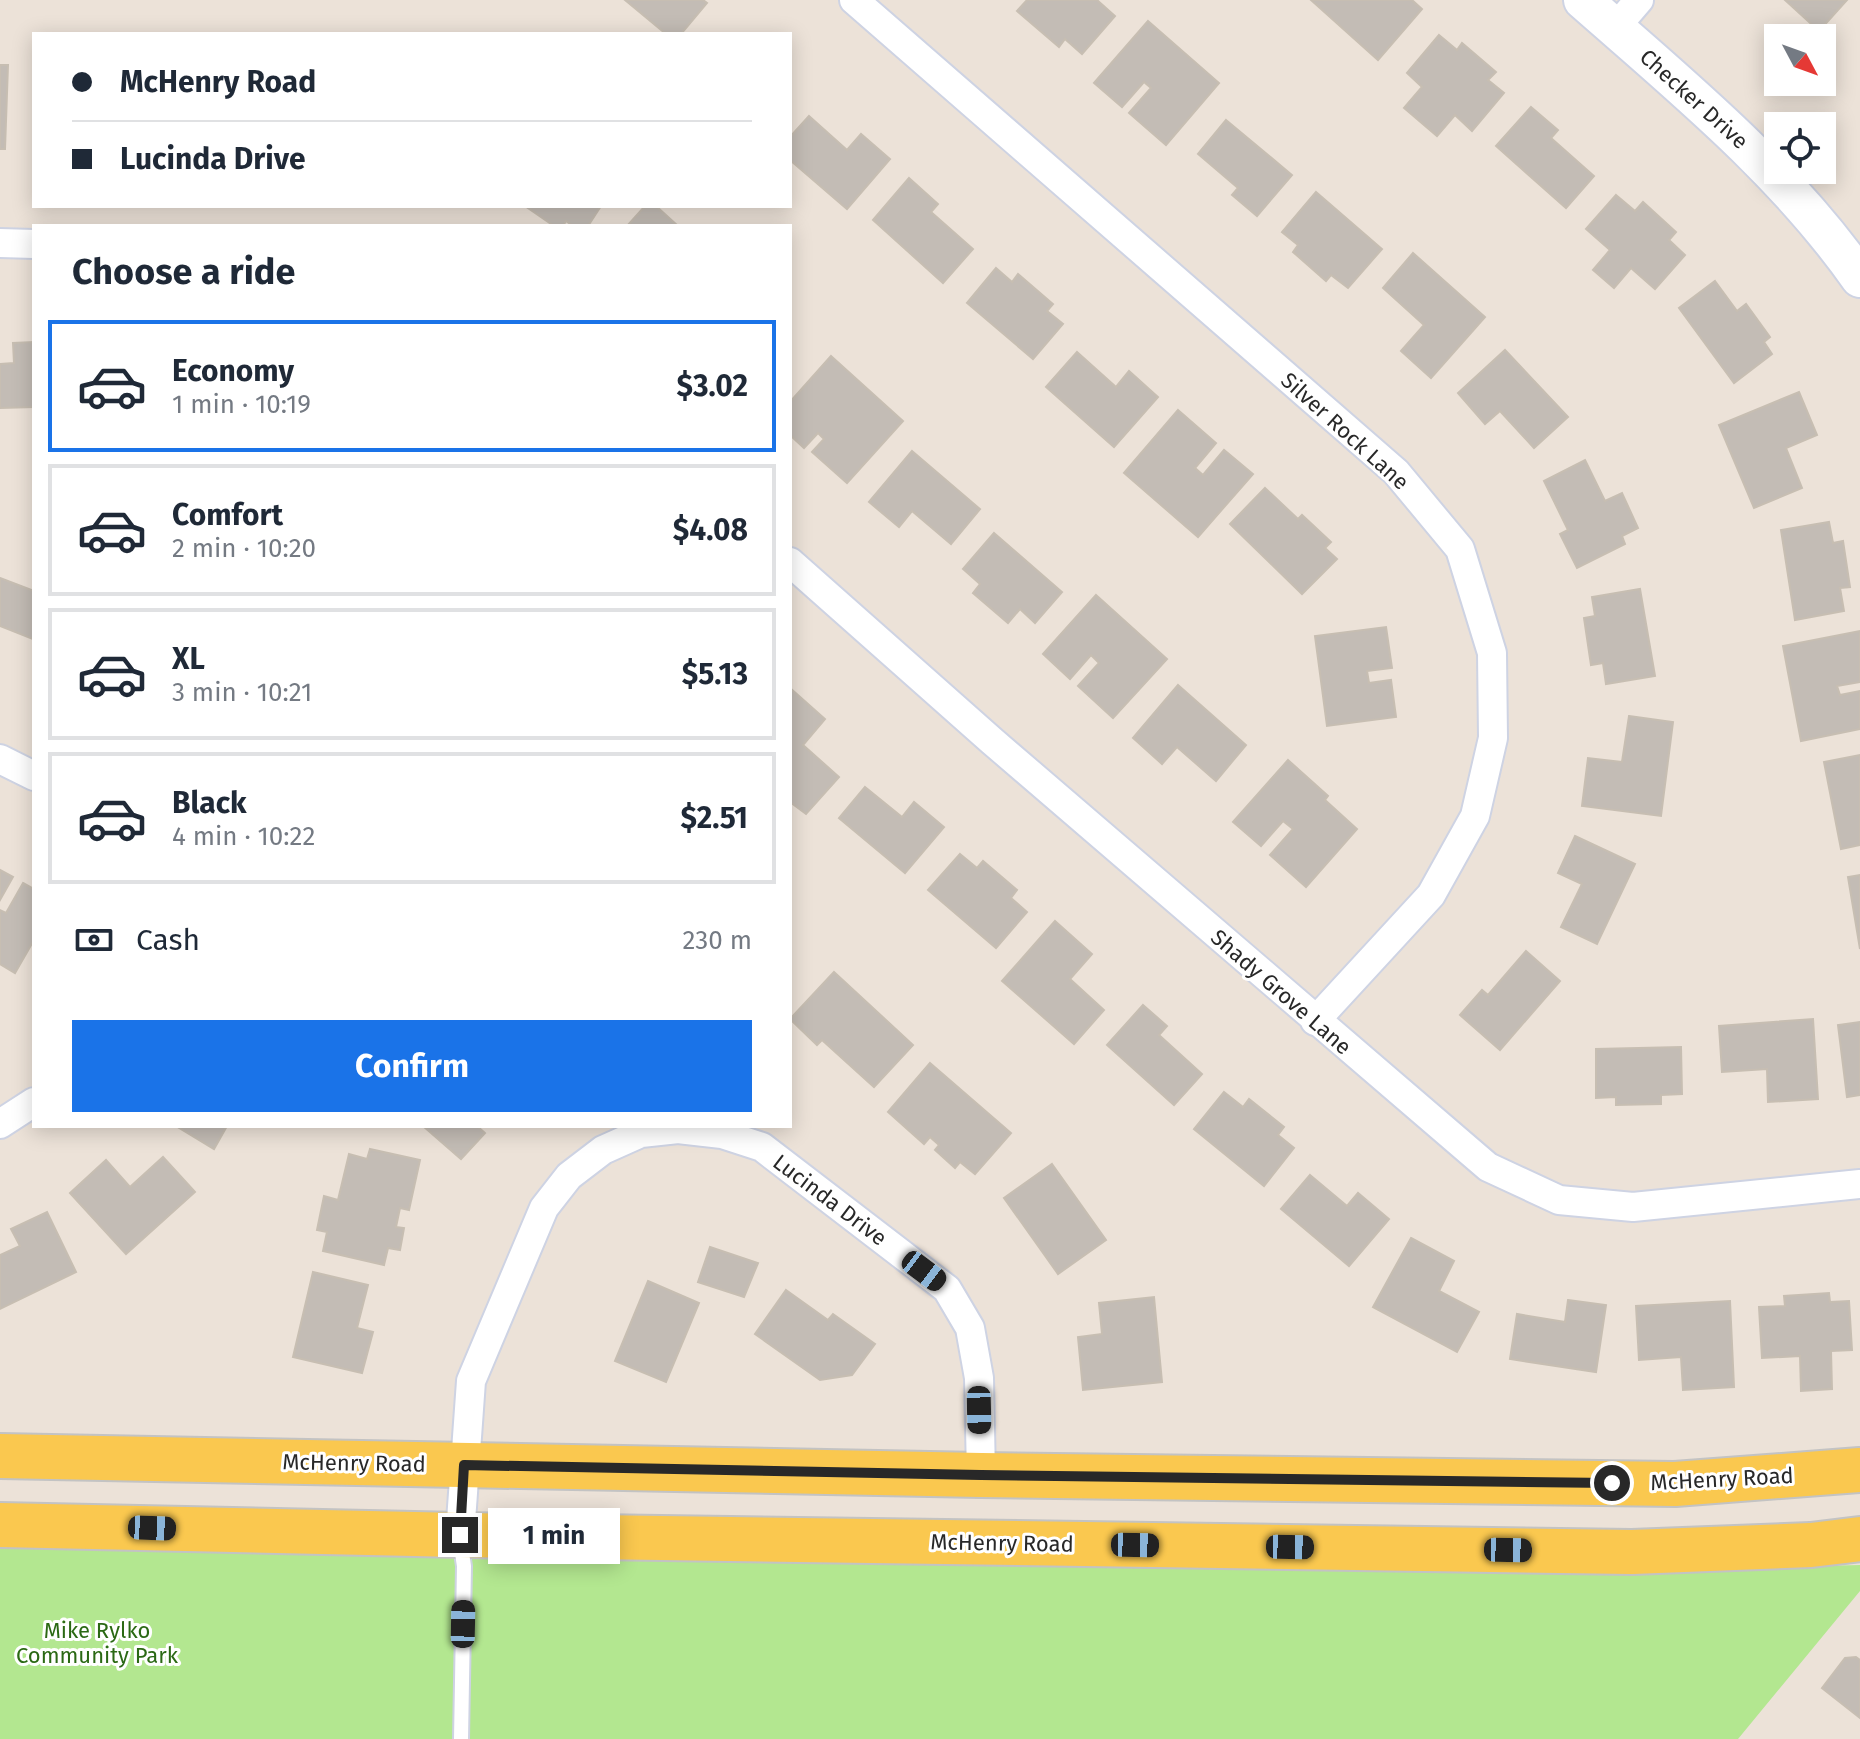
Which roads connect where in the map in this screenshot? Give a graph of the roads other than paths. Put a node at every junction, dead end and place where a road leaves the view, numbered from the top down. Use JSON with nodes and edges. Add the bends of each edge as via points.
{"nodes":[{"id":1,"x":854,"y":0,"type":"edge"},
{"id":2,"x":1583,"y":0,"type":"edge"},
{"id":3,"x":1639,"y":0,"type":"edge"},
{"id":4,"x":1615,"y":28,"type":"junction"},
{"id":5,"x":0,"y":243,"type":"edge"},
{"id":6,"x":32,"y":244,"type":"edge"},
{"id":7,"x":1860,"y":278,"type":"edge"},
{"id":8,"x":792,"y":564,"type":"edge"},
{"id":9,"x":0,"y":759,"type":"edge"},
{"id":10,"x":32,"y":775,"type":"edge"},
{"id":11,"x":1315,"y":1021,"type":"junction"},
{"id":12,"x":32,"y":1103,"type":"edge"},
{"id":13,"x":0,"y":1124,"type":"edge"},
{"id":14,"x":1860,"y":1184,"type":"edge"},
{"id":15,"x":0,"y":1456,"type":"edge"},
{"id":16,"x":464,"y":1465,"type":"junction"},
{"id":17,"x":1860,"y":1470,"type":"edge"},
{"id":18,"x":981,"y":1475,"type":"junction"},
{"id":19,"x":0,"y":1525,"type":"edge"},
{"id":20,"x":460,"y":1535,"type":"junction"},
{"id":21,"x":1860,"y":1539,"type":"edge"},
{"id":22,"x":461,"y":1739,"type":"edge"}],
"edges":[{"from":1,"to":11,"type":"street","name":"Silver Rock Lane","via":[[1396,472],[1460,549],[1492,653],[1493,738],[1475,816],[1431,895]]},
{"from":2,"to":4,"type":"street","name":"Checker Drive"},
{"from":3,"to":4,"type":"street"},
{"from":4,"to":7,"type":"street","name":"Checker Drive","via":[[1774,174]]},
{"from":5,"to":6,"type":"street"},
{"from":8,"to":11,"type":"street","name":"Shady Grove Lane"},
{"from":9,"to":10,"type":"street"},
{"from":11,"to":14,"type":"street","name":"Shady Grove Lane","via":[[1488,1167],[1559,1200],[1633,1207]]},
{"from":12,"to":13,"type":"street"},
{"from":15,"to":16,"type":"main road","name":"McHenry Road"},
{"from":16,"to":18,"type":"main road","name":"McHenry Road"},
{"from":16,"to":18,"type":"street","name":"Lucinda Drive","via":[[471,1381],[544,1208],[569,1176],[603,1150],[641,1133],[678,1129],[722,1134],[762,1147],[947,1289],[970,1328],[979,1378]]},
{"from":16,"to":20,"type":"street","name":"Lucinda Drive"},
{"from":17,"to":18,"type":"main road","name":"McHenry Road","via":[[1675,1484]]},
{"from":19,"to":20,"type":"main road","name":"McHenry Road"},
{"from":20,"to":21,"type":"main road","name":"McHenry Road","via":[[1632,1552]]},
{"from":20,"to":22,"type":"lane"}]}
